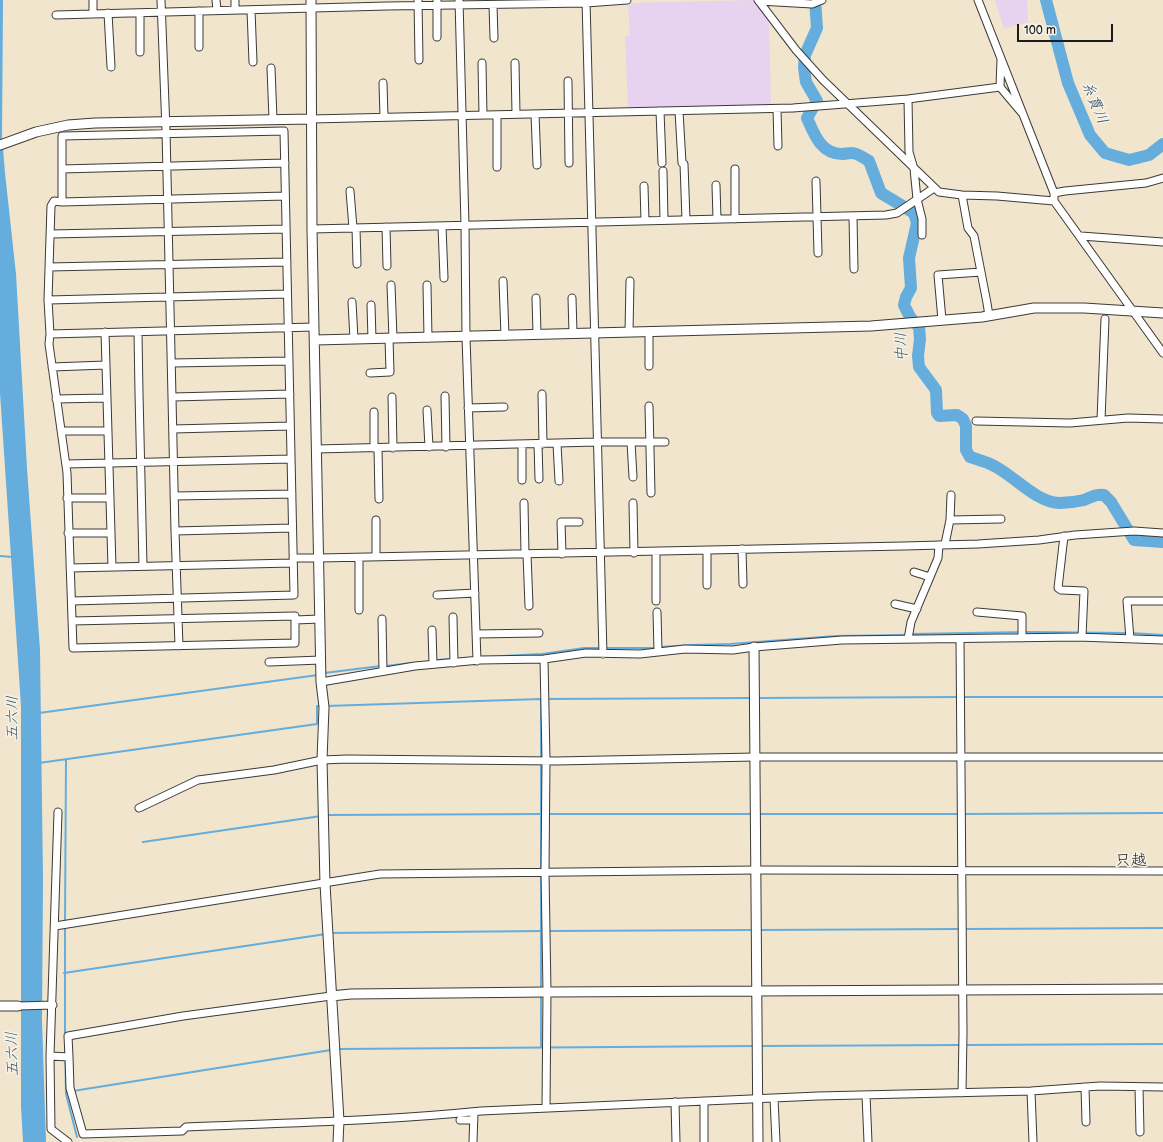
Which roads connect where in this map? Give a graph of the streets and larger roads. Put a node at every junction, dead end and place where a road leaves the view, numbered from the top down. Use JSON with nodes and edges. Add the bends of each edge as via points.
{"nodes":[{"id":1,"x":93,"y":0,"type":"edge"},
{"id":2,"x":161,"y":0,"type":"edge"},
{"id":3,"x":216,"y":0,"type":"edge"},
{"id":4,"x":235,"y":0,"type":"edge"},
{"id":5,"x":621,"y":0,"type":"edge"},
{"id":6,"x":626,"y":0,"type":"edge"},
{"id":7,"x":820,"y":0,"type":"edge"},
{"id":8,"x":978,"y":0,"type":"edge"},
{"id":9,"x":586,"y":1,"type":"edge"},
{"id":10,"x":760,"y":1,"type":"edge"},
{"id":11,"x":387,"y":3,"type":"edge"},
{"id":12,"x":418,"y":3,"type":"edge"},
{"id":13,"x":437,"y":3,"type":"edge"},
{"id":14,"x":459,"y":3,"type":"edge"},
{"id":15,"x":311,"y":4,"type":"edge"},
{"id":16,"x":363,"y":4,"type":"edge"},
{"id":17,"x":493,"y":5,"type":"junction"},
{"id":18,"x":217,"y":10,"type":"junction"},
{"id":19,"x":235,"y":10,"type":"junction"},
{"id":20,"x":251,"y":10,"type":"junction"},
{"id":21,"x":199,"y":11,"type":"junction"},
{"id":22,"x":161,"y":12,"type":"junction"},
{"id":23,"x":140,"y":13,"type":"junction"},
{"id":24,"x":93,"y":14,"type":"junction"},
{"id":25,"x":108,"y":14,"type":"junction"},
{"id":26,"x":56,"y":15,"type":"dead end"},
{"id":27,"x":437,"y":37,"type":"dead end"},
{"id":28,"x":494,"y":38,"type":"dead end"},
{"id":29,"x":199,"y":46,"type":"dead end"},
{"id":30,"x":140,"y":52,"type":"dead end"},
{"id":31,"x":1001,"y":59,"type":"junction"},
{"id":32,"x":419,"y":60,"type":"dead end"},
{"id":33,"x":253,"y":62,"type":"dead end"},
{"id":34,"x":482,"y":63,"type":"dead end"},
{"id":35,"x":515,"y":63,"type":"dead end"},
{"id":36,"x":111,"y":67,"type":"dead end"},
{"id":37,"x":272,"y":68,"type":"dead end"},
{"id":38,"x":568,"y":81,"type":"dead end"},
{"id":39,"x":383,"y":83,"type":"dead end"},
{"id":40,"x":1000,"y":87,"type":"junction"},
{"id":41,"x":908,"y":99,"type":"junction"},
{"id":42,"x":847,"y":105,"type":"junction"},
{"id":43,"x":777,"y":109,"type":"junction"},
{"id":44,"x":660,"y":111,"type":"junction"},
{"id":45,"x":679,"y":111,"type":"junction"},
{"id":46,"x":590,"y":112,"type":"junction"},
{"id":47,"x":568,"y":113,"type":"junction"},
{"id":48,"x":516,"y":114,"type":"junction"},
{"id":49,"x":535,"y":114,"type":"junction"},
{"id":50,"x":483,"y":115,"type":"junction"},
{"id":51,"x":497,"y":115,"type":"junction"},
{"id":52,"x":462,"y":116,"type":"junction"},
{"id":53,"x":1025,"y":116,"type":"junction"},
{"id":54,"x":384,"y":117,"type":"junction"},
{"id":55,"x":273,"y":119,"type":"junction"},
{"id":56,"x":312,"y":119,"type":"junction"},
{"id":57,"x":165,"y":122,"type":"junction"},
{"id":58,"x":166,"y":134,"type":"junction"},
{"id":59,"x":0,"y":145,"type":"edge"},
{"id":60,"x":778,"y":146,"type":"dead end"},
{"id":61,"x":285,"y":163,"type":"junction"},
{"id":62,"x":569,"y":163,"type":"dead end"},
{"id":63,"x":662,"y":163,"type":"dead end"},
{"id":64,"x":537,"y":165,"type":"dead end"},
{"id":65,"x":167,"y":166,"type":"junction"},
{"id":66,"x":497,"y":168,"type":"dead end"},
{"id":67,"x":62,"y":169,"type":"junction"},
{"id":68,"x":735,"y":169,"type":"dead end"},
{"id":69,"x":914,"y":169,"type":"junction"},
{"id":70,"x":663,"y":171,"type":"dead end"},
{"id":71,"x":1163,"y":178,"type":"edge"},
{"id":72,"x":816,"y":181,"type":"dead end"},
{"id":73,"x":716,"y":185,"type":"dead end"},
{"id":74,"x":644,"y":186,"type":"dead end"},
{"id":75,"x":934,"y":188,"type":"junction"},
{"id":76,"x":350,"y":192,"type":"dead end"},
{"id":77,"x":962,"y":195,"type":"junction"},
{"id":78,"x":286,"y":196,"type":"junction"},
{"id":79,"x":1054,"y":197,"type":"junction"},
{"id":80,"x":168,"y":199,"type":"junction"},
{"id":81,"x":917,"y":200,"type":"junction"},
{"id":82,"x":62,"y":202,"type":"junction"},
{"id":83,"x":853,"y":216,"type":"junction"},
{"id":84,"x":817,"y":217,"type":"junction"},
{"id":85,"x":717,"y":219,"type":"junction"},
{"id":86,"x":735,"y":219,"type":"junction"},
{"id":87,"x":664,"y":220,"type":"junction"},
{"id":88,"x":686,"y":220,"type":"junction"},
{"id":89,"x":645,"y":221,"type":"junction"},
{"id":90,"x":592,"y":222,"type":"junction"},
{"id":91,"x":465,"y":225,"type":"junction"},
{"id":92,"x":442,"y":226,"type":"junction"},
{"id":93,"x":386,"y":227,"type":"junction"},
{"id":94,"x":354,"y":228,"type":"junction"},
{"id":95,"x":286,"y":229,"type":"junction"},
{"id":96,"x":312,"y":229,"type":"junction"},
{"id":97,"x":169,"y":232,"type":"junction"},
{"id":98,"x":51,"y":234,"type":"junction"},
{"id":99,"x":922,"y":235,"type":"dead end"},
{"id":100,"x":1081,"y":236,"type":"junction"},
{"id":101,"x":1163,"y":242,"type":"edge"},
{"id":102,"x":818,"y":252,"type":"dead end"},
{"id":103,"x":287,"y":262,"type":"junction"},
{"id":104,"x":357,"y":264,"type":"dead end"},
{"id":105,"x":169,"y":265,"type":"junction"},
{"id":106,"x":387,"y":266,"type":"dead end"},
{"id":107,"x":49,"y":267,"type":"junction"},
{"id":108,"x":854,"y":268,"type":"dead end"},
{"id":109,"x":981,"y":272,"type":"junction"},
{"id":110,"x":444,"y":278,"type":"dead end"},
{"id":111,"x":504,"y":281,"type":"dead end"},
{"id":112,"x":630,"y":281,"type":"dead end"},
{"id":113,"x":427,"y":284,"type":"dead end"},
{"id":114,"x":391,"y":285,"type":"dead end"},
{"id":115,"x":287,"y":294,"type":"junction"},
{"id":116,"x":170,"y":297,"type":"junction"},
{"id":117,"x":536,"y":298,"type":"dead end"},
{"id":118,"x":572,"y":298,"type":"dead end"},
{"id":119,"x":48,"y":300,"type":"junction"},
{"id":120,"x":352,"y":302,"type":"dead end"},
{"id":121,"x":371,"y":305,"type":"dead end"},
{"id":122,"x":1132,"y":311,"type":"junction"},
{"id":123,"x":1163,"y":313,"type":"edge"},
{"id":124,"x":989,"y":316,"type":"junction"},
{"id":125,"x":1105,"y":319,"type":"dead end"},
{"id":126,"x":942,"y":320,"type":"junction"},
{"id":127,"x":314,"y":327,"type":"junction"},
{"id":128,"x":288,"y":328,"type":"junction"},
{"id":129,"x":171,"y":330,"type":"junction"},
{"id":130,"x":649,"y":331,"type":"junction"},
{"id":131,"x":105,"y":332,"type":"junction"},
{"id":132,"x":138,"y":332,"type":"junction"},
{"id":133,"x":595,"y":332,"type":"junction"},
{"id":134,"x":629,"y":332,"type":"junction"},
{"id":135,"x":573,"y":333,"type":"junction"},
{"id":136,"x":50,"y":334,"type":"junction"},
{"id":137,"x":537,"y":334,"type":"junction"},
{"id":138,"x":505,"y":336,"type":"junction"},
{"id":139,"x":466,"y":337,"type":"junction"},
{"id":140,"x":391,"y":338,"type":"junction"},
{"id":141,"x":428,"y":338,"type":"junction"},
{"id":142,"x":354,"y":339,"type":"junction"},
{"id":143,"x":372,"y":339,"type":"junction"},
{"id":144,"x":315,"y":340,"type":"junction"},
{"id":145,"x":1163,"y":353,"type":"edge"},
{"id":146,"x":289,"y":361,"type":"junction"},
{"id":147,"x":172,"y":363,"type":"junction"},
{"id":148,"x":106,"y":365,"type":"junction"},
{"id":149,"x":649,"y":366,"type":"dead end"},
{"id":150,"x":52,"y":367,"type":"junction"},
{"id":151,"x":370,"y":373,"type":"dead end"},
{"id":152,"x":290,"y":394,"type":"junction"},
{"id":153,"x":542,"y":394,"type":"dead end"},
{"id":154,"x":445,"y":396,"type":"dead end"},
{"id":155,"x":173,"y":397,"type":"junction"},
{"id":156,"x":392,"y":397,"type":"dead end"},
{"id":157,"x":106,"y":398,"type":"junction"},
{"id":158,"x":56,"y":399,"type":"junction"},
{"id":159,"x":649,"y":406,"type":"dead end"},
{"id":160,"x":504,"y":407,"type":"dead end"},
{"id":161,"x":468,"y":408,"type":"junction"},
{"id":162,"x":427,"y":410,"type":"dead end"},
{"id":163,"x":374,"y":412,"type":"dead end"},
{"id":164,"x":1163,"y":419,"type":"edge"},
{"id":165,"x":1101,"y":420,"type":"junction"},
{"id":166,"x":976,"y":421,"type":"dead end"},
{"id":167,"x":290,"y":426,"type":"junction"},
{"id":168,"x":173,"y":429,"type":"junction"},
{"id":169,"x":108,"y":431,"type":"junction"},
{"id":170,"x":61,"y":432,"type":"junction"},
{"id":171,"x":597,"y":442,"type":"junction"},
{"id":172,"x":632,"y":442,"type":"junction"},
{"id":173,"x":650,"y":442,"type":"junction"},
{"id":174,"x":665,"y":442,"type":"dead end"},
{"id":175,"x":540,"y":444,"type":"junction"},
{"id":176,"x":557,"y":444,"type":"junction"},
{"id":177,"x":522,"y":445,"type":"junction"},
{"id":178,"x":469,"y":446,"type":"junction"},
{"id":179,"x":429,"y":447,"type":"junction"},
{"id":180,"x":446,"y":447,"type":"junction"},
{"id":181,"x":376,"y":448,"type":"junction"},
{"id":182,"x":393,"y":448,"type":"junction"},
{"id":183,"x":317,"y":449,"type":"junction"},
{"id":184,"x":291,"y":459,"type":"junction"},
{"id":185,"x":141,"y":462,"type":"junction"},
{"id":186,"x":173,"y":462,"type":"junction"},
{"id":187,"x":109,"y":463,"type":"junction"},
{"id":188,"x":66,"y":464,"type":"junction"},
{"id":189,"x":633,"y":477,"type":"dead end"},
{"id":190,"x":539,"y":479,"type":"dead end"},
{"id":191,"x":522,"y":480,"type":"dead end"},
{"id":192,"x":559,"y":481,"type":"dead end"},
{"id":193,"x":292,"y":494,"type":"junction"},
{"id":194,"x":651,"y":494,"type":"dead end"},
{"id":195,"x":951,"y":495,"type":"dead end"},
{"id":196,"x":174,"y":496,"type":"junction"},
{"id":197,"x":67,"y":498,"type":"junction"},
{"id":198,"x":110,"y":498,"type":"junction"},
{"id":199,"x":379,"y":499,"type":"dead end"},
{"id":200,"x":524,"y":503,"type":"dead end"},
{"id":201,"x":633,"y":503,"type":"dead end"},
{"id":202,"x":1001,"y":519,"type":"dead end"},
{"id":203,"x":376,"y":520,"type":"dead end"},
{"id":204,"x":950,"y":520,"type":"junction"},
{"id":205,"x":579,"y":522,"type":"dead end"},
{"id":206,"x":292,"y":528,"type":"junction"},
{"id":207,"x":175,"y":531,"type":"junction"},
{"id":208,"x":68,"y":533,"type":"junction"},
{"id":209,"x":111,"y":533,"type":"junction"},
{"id":210,"x":1163,"y":533,"type":"edge"},
{"id":211,"x":1064,"y":536,"type":"junction"},
{"id":212,"x":942,"y":545,"type":"junction"},
{"id":213,"x":742,"y":549,"type":"junction"},
{"id":214,"x":707,"y":551,"type":"junction"},
{"id":215,"x":656,"y":552,"type":"junction"},
{"id":216,"x":600,"y":553,"type":"junction"},
{"id":217,"x":634,"y":553,"type":"junction"},
{"id":218,"x":526,"y":554,"type":"junction"},
{"id":219,"x":562,"y":554,"type":"junction"},
{"id":220,"x":473,"y":555,"type":"junction"},
{"id":221,"x":376,"y":557,"type":"junction"},
{"id":222,"x":319,"y":558,"type":"junction"},
{"id":223,"x":359,"y":558,"type":"junction"},
{"id":224,"x":293,"y":560,"type":"junction"},
{"id":225,"x":143,"y":566,"type":"junction"},
{"id":226,"x":176,"y":566,"type":"junction"},
{"id":227,"x":112,"y":567,"type":"junction"},
{"id":228,"x":70,"y":568,"type":"junction"},
{"id":229,"x":914,"y":572,"type":"dead end"},
{"id":230,"x":930,"y":577,"type":"junction"},
{"id":231,"x":743,"y":584,"type":"dead end"},
{"id":232,"x":707,"y":585,"type":"dead end"},
{"id":233,"x":474,"y":593,"type":"junction"},
{"id":234,"x":437,"y":595,"type":"dead end"},
{"id":235,"x":177,"y":598,"type":"junction"},
{"id":236,"x":72,"y":601,"type":"junction"},
{"id":237,"x":656,"y":601,"type":"dead end"},
{"id":238,"x":1163,"y":602,"type":"edge"},
{"id":239,"x":894,"y":604,"type":"dead end"},
{"id":240,"x":529,"y":606,"type":"dead end"},
{"id":241,"x":359,"y":610,"type":"dead end"},
{"id":242,"x":917,"y":610,"type":"junction"},
{"id":243,"x":657,"y":612,"type":"dead end"},
{"id":244,"x":977,"y":612,"type":"dead end"},
{"id":245,"x":453,"y":617,"type":"dead end"},
{"id":246,"x":178,"y":618,"type":"junction"},
{"id":247,"x":320,"y":619,"type":"junction"},
{"id":248,"x":382,"y":619,"type":"dead end"},
{"id":249,"x":295,"y":620,"type":"junction"},
{"id":250,"x":72,"y":621,"type":"junction"},
{"id":251,"x":432,"y":630,"type":"dead end"},
{"id":252,"x":539,"y":633,"type":"dead end"},
{"id":253,"x":476,"y":634,"type":"junction"},
{"id":254,"x":909,"y":636,"type":"junction"},
{"id":255,"x":1082,"y":637,"type":"junction"},
{"id":256,"x":1022,"y":638,"type":"junction"},
{"id":257,"x":1130,"y":639,"type":"junction"},
{"id":258,"x":960,"y":640,"type":"junction"},
{"id":259,"x":1163,"y":640,"type":"edge"},
{"id":260,"x":179,"y":646,"type":"junction"},
{"id":261,"x":754,"y":647,"type":"junction"},
{"id":262,"x":658,"y":652,"type":"junction"},
{"id":263,"x":602,"y":654,"type":"junction"},
{"id":264,"x":544,"y":659,"type":"junction"},
{"id":265,"x":321,"y":660,"type":"junction"},
{"id":266,"x":477,"y":661,"type":"junction"},
{"id":267,"x":269,"y":662,"type":"dead end"},
{"id":268,"x":454,"y":663,"type":"junction"},
{"id":269,"x":433,"y":664,"type":"junction"},
{"id":270,"x":384,"y":671,"type":"junction"},
{"id":271,"x":322,"y":682,"type":"junction"},
{"id":272,"x":961,"y":756,"type":"junction"},
{"id":273,"x":755,"y":757,"type":"junction"},
{"id":274,"x":1163,"y":757,"type":"edge"},
{"id":275,"x":322,"y":760,"type":"junction"},
{"id":276,"x":546,"y":760,"type":"junction"},
{"id":277,"x":139,"y":808,"type":"dead end"},
{"id":278,"x":58,"y":812,"type":"dead end"},
{"id":279,"x":757,"y":870,"type":"junction"},
{"id":280,"x":960,"y":870,"type":"junction"},
{"id":281,"x":1163,"y":871,"type":"edge"},
{"id":282,"x":545,"y":872,"type":"junction"},
{"id":283,"x":325,"y":884,"type":"junction"},
{"id":284,"x":55,"y":926,"type":"junction"},
{"id":285,"x":1163,"y":989,"type":"edge"},
{"id":286,"x":961,"y":990,"type":"junction"},
{"id":287,"x":756,"y":991,"type":"junction"},
{"id":288,"x":547,"y":992,"type":"junction"},
{"id":289,"x":331,"y":996,"type":"junction"},
{"id":290,"x":50,"y":1005,"type":"junction"},
{"id":291,"x":0,"y":1006,"type":"edge"},
{"id":292,"x":18,"y":1006,"type":"joint"},
{"id":293,"x":50,"y":1056,"type":"junction"},
{"id":294,"x":69,"y":1057,"type":"junction"},
{"id":295,"x":1085,"y":1087,"type":"junction"},
{"id":296,"x":1139,"y":1087,"type":"junction"},
{"id":297,"x":1163,"y":1087,"type":"edge"},
{"id":298,"x":1031,"y":1091,"type":"junction"},
{"id":299,"x":962,"y":1093,"type":"junction"},
{"id":300,"x":866,"y":1095,"type":"junction"},
{"id":301,"x":774,"y":1098,"type":"junction"},
{"id":302,"x":757,"y":1099,"type":"junction"},
{"id":303,"x":704,"y":1101,"type":"junction"},
{"id":304,"x":675,"y":1102,"type":"junction"},
{"id":305,"x":546,"y":1108,"type":"junction"},
{"id":306,"x":474,"y":1112,"type":"junction"},
{"id":307,"x":460,"y":1120,"type":"dead end"},
{"id":308,"x":474,"y":1120,"type":"junction"},
{"id":309,"x":339,"y":1121,"type":"junction"},
{"id":310,"x":1086,"y":1122,"type":"dead end"},
{"id":311,"x":1140,"y":1132,"type":"dead end"},
{"id":312,"x":68,"y":1142,"type":"edge"},
{"id":313,"x":338,"y":1142,"type":"edge"},
{"id":314,"x":473,"y":1142,"type":"edge"},
{"id":315,"x":676,"y":1142,"type":"edge"},
{"id":316,"x":704,"y":1142,"type":"edge"},
{"id":317,"x":758,"y":1142,"type":"edge"},
{"id":318,"x":776,"y":1142,"type":"edge"},
{"id":319,"x":868,"y":1142,"type":"edge"},
{"id":320,"x":1033,"y":1142,"type":"edge"}],
"edges":[{"from":1,"to":24,"type":"street"},
{"from":2,"to":22,"type":"street"},
{"from":3,"to":18,"type":"street"},
{"from":4,"to":19,"type":"street"},
{"from":5,"to":6,"type":"street"},
{"from":5,"to":9,"type":"street"},
{"from":7,"to":10,"type":"street","via":[[812,4]]},
{"from":8,"to":31,"type":"street"},
{"from":9,"to":17,"type":"street"},
{"from":9,"to":46,"type":"street"},
{"from":10,"to":42,"type":"street","via":[[796,50]]},
{"from":11,"to":12,"type":"street"},
{"from":11,"to":16,"type":"street"},
{"from":12,"to":13,"type":"street"},
{"from":12,"to":32,"type":"street"},
{"from":13,"to":14,"type":"street"},
{"from":13,"to":27,"type":"street"},
{"from":14,"to":17,"type":"street"},
{"from":14,"to":52,"type":"street"},
{"from":15,"to":16,"type":"street"},
{"from":15,"to":20,"type":"street"},
{"from":15,"to":56,"type":"street"},
{"from":17,"to":28,"type":"street"},
{"from":18,"to":19,"type":"street"},
{"from":18,"to":21,"type":"street"},
{"from":19,"to":20,"type":"street"},
{"from":20,"to":33,"type":"street"},
{"from":21,"to":22,"type":"street"},
{"from":21,"to":29,"type":"street"},
{"from":22,"to":23,"type":"street"},
{"from":22,"to":57,"type":"street"},
{"from":23,"to":25,"type":"street"},
{"from":23,"to":30,"type":"street"},
{"from":24,"to":25,"type":"street"},
{"from":24,"to":26,"type":"street"},
{"from":25,"to":36,"type":"street"},
{"from":31,"to":40,"type":"street"},
{"from":31,"to":53,"type":"street"},
{"from":34,"to":50,"type":"street"},
{"from":35,"to":48,"type":"street"},
{"from":37,"to":55,"type":"street"},
{"from":38,"to":47,"type":"street"},
{"from":39,"to":54,"type":"street"},
{"from":40,"to":41,"type":"street"},
{"from":40,"to":53,"type":"street"},
{"from":41,"to":42,"type":"street"},
{"from":41,"to":69,"type":"street","via":[[910,152]]},
{"from":42,"to":43,"type":"street"},
{"from":42,"to":69,"type":"street"},
{"from":43,"to":45,"type":"street"},
{"from":43,"to":60,"type":"street"},
{"from":44,"to":45,"type":"street"},
{"from":44,"to":46,"type":"street"},
{"from":44,"to":63,"type":"street"},
{"from":45,"to":88,"type":"street"},
{"from":46,"to":47,"type":"street"},
{"from":46,"to":90,"type":"street"},
{"from":47,"to":49,"type":"street"},
{"from":47,"to":62,"type":"street"},
{"from":48,"to":49,"type":"street"},
{"from":48,"to":51,"type":"street"},
{"from":49,"to":64,"type":"street"},
{"from":50,"to":51,"type":"street"},
{"from":50,"to":52,"type":"street"},
{"from":51,"to":66,"type":"street"},
{"from":52,"to":54,"type":"street"},
{"from":52,"to":91,"type":"street"},
{"from":53,"to":79,"type":"street"},
{"from":54,"to":56,"type":"street"},
{"from":55,"to":56,"type":"street"},
{"from":55,"to":57,"type":"street"},
{"from":56,"to":96,"type":"street"},
{"from":57,"to":58,"type":"street"},
{"from":57,"to":59,"type":"street","via":[[68,125],[36,132]]},
{"from":58,"to":61,"type":"street","via":[[284,131]]},
{"from":58,"to":65,"type":"street"},
{"from":58,"to":67,"type":"street","via":[[62,136]]},
{"from":61,"to":65,"type":"street"},
{"from":61,"to":78,"type":"street"},
{"from":65,"to":67,"type":"street"},
{"from":65,"to":80,"type":"street"},
{"from":67,"to":82,"type":"street"},
{"from":68,"to":86,"type":"street"},
{"from":69,"to":75,"type":"street"},
{"from":69,"to":81,"type":"street"},
{"from":70,"to":87,"type":"street"},
{"from":71,"to":79,"type":"street","via":[[1146,183],[1065,191]]},
{"from":72,"to":84,"type":"street"},
{"from":73,"to":85,"type":"street"},
{"from":74,"to":89,"type":"street"},
{"from":75,"to":77,"type":"street","via":[[939,192]]},
{"from":75,"to":81,"type":"street"},
{"from":76,"to":94,"type":"street"},
{"from":77,"to":79,"type":"street"},
{"from":77,"to":109,"type":"street","via":[[968,228],[974,236]]},
{"from":78,"to":80,"type":"street"},
{"from":78,"to":95,"type":"street"},
{"from":79,"to":100,"type":"street"},
{"from":80,"to":82,"type":"street"},
{"from":80,"to":97,"type":"street"},
{"from":81,"to":83,"type":"street","via":[[891,215]]},
{"from":81,"to":99,"type":"street","via":[[922,219]]},
{"from":82,"to":98,"type":"street","via":[[54,201],[51,206]]},
{"from":83,"to":84,"type":"street"},
{"from":83,"to":108,"type":"street"},
{"from":84,"to":86,"type":"street"},
{"from":84,"to":102,"type":"street"},
{"from":85,"to":86,"type":"street"},
{"from":85,"to":88,"type":"street"},
{"from":87,"to":88,"type":"street"},
{"from":87,"to":89,"type":"street"},
{"from":89,"to":90,"type":"street"},
{"from":90,"to":91,"type":"street"},
{"from":90,"to":133,"type":"street"},
{"from":91,"to":92,"type":"street"},
{"from":91,"to":139,"type":"street"},
{"from":92,"to":93,"type":"street"},
{"from":92,"to":110,"type":"street"},
{"from":93,"to":94,"type":"street"},
{"from":93,"to":106,"type":"street"},
{"from":94,"to":96,"type":"street"},
{"from":94,"to":104,"type":"street"},
{"from":95,"to":97,"type":"street"},
{"from":95,"to":103,"type":"street"},
{"from":96,"to":127,"type":"street"},
{"from":97,"to":98,"type":"street"},
{"from":97,"to":105,"type":"street"},
{"from":98,"to":107,"type":"street"},
{"from":100,"to":101,"type":"street"},
{"from":100,"to":122,"type":"street"},
{"from":103,"to":105,"type":"street"},
{"from":103,"to":115,"type":"street"},
{"from":105,"to":107,"type":"street"},
{"from":105,"to":116,"type":"street"},
{"from":107,"to":119,"type":"street"},
{"from":109,"to":124,"type":"street"},
{"from":109,"to":126,"type":"street","via":[[938,275]]},
{"from":111,"to":138,"type":"street"},
{"from":112,"to":134,"type":"street"},
{"from":113,"to":141,"type":"street"},
{"from":114,"to":140,"type":"street"},
{"from":115,"to":116,"type":"street"},
{"from":115,"to":128,"type":"street"},
{"from":116,"to":119,"type":"street"},
{"from":116,"to":129,"type":"street"},
{"from":117,"to":137,"type":"street"},
{"from":118,"to":135,"type":"street"},
{"from":119,"to":136,"type":"street"},
{"from":120,"to":142,"type":"street"},
{"from":121,"to":143,"type":"street"},
{"from":122,"to":123,"type":"street"},
{"from":122,"to":124,"type":"street","via":[[1034,308]]},
{"from":122,"to":145,"type":"street"},
{"from":124,"to":126,"type":"street"},
{"from":125,"to":165,"type":"street"},
{"from":126,"to":130,"type":"street","via":[[871,326]]},
{"from":127,"to":128,"type":"street"},
{"from":127,"to":144,"type":"street"},
{"from":128,"to":129,"type":"street"},
{"from":128,"to":146,"type":"street"},
{"from":129,"to":132,"type":"street"},
{"from":129,"to":147,"type":"street"},
{"from":130,"to":134,"type":"street"},
{"from":130,"to":149,"type":"street"},
{"from":131,"to":132,"type":"street"},
{"from":131,"to":136,"type":"street"},
{"from":131,"to":148,"type":"street"},
{"from":132,"to":185,"type":"street"},
{"from":133,"to":134,"type":"street"},
{"from":133,"to":135,"type":"street"},
{"from":133,"to":171,"type":"street"},
{"from":135,"to":137,"type":"street"},
{"from":136,"to":150,"type":"street"},
{"from":137,"to":138,"type":"street"},
{"from":138,"to":139,"type":"street"},
{"from":139,"to":141,"type":"street"},
{"from":139,"to":161,"type":"street"},
{"from":140,"to":141,"type":"street"},
{"from":140,"to":143,"type":"street"},
{"from":140,"to":151,"type":"street","via":[[390,372]]},
{"from":142,"to":143,"type":"street"},
{"from":142,"to":144,"type":"street"},
{"from":144,"to":183,"type":"street"},
{"from":146,"to":147,"type":"street"},
{"from":146,"to":152,"type":"street"},
{"from":147,"to":155,"type":"street"},
{"from":148,"to":150,"type":"street"},
{"from":148,"to":157,"type":"street"},
{"from":150,"to":158,"type":"street"},
{"from":152,"to":155,"type":"street"},
{"from":152,"to":167,"type":"street"},
{"from":153,"to":175,"type":"street"},
{"from":154,"to":180,"type":"street"},
{"from":155,"to":168,"type":"street"},
{"from":156,"to":182,"type":"street"},
{"from":157,"to":158,"type":"street"},
{"from":157,"to":169,"type":"street"},
{"from":158,"to":170,"type":"street"},
{"from":159,"to":173,"type":"street"},
{"from":160,"to":161,"type":"street"},
{"from":161,"to":178,"type":"street"},
{"from":162,"to":179,"type":"street"},
{"from":163,"to":181,"type":"street"},
{"from":164,"to":165,"type":"street"},
{"from":165,"to":166,"type":"street","via":[[1070,423]]},
{"from":167,"to":168,"type":"street"},
{"from":167,"to":184,"type":"street"},
{"from":168,"to":186,"type":"street"},
{"from":169,"to":170,"type":"street"},
{"from":169,"to":187,"type":"street"},
{"from":170,"to":188,"type":"street"},
{"from":171,"to":172,"type":"street"},
{"from":171,"to":176,"type":"street"},
{"from":171,"to":216,"type":"street"},
{"from":172,"to":173,"type":"street"},
{"from":172,"to":189,"type":"street"},
{"from":173,"to":174,"type":"street"},
{"from":173,"to":194,"type":"street"},
{"from":175,"to":176,"type":"street"},
{"from":175,"to":177,"type":"street"},
{"from":175,"to":190,"type":"street"},
{"from":176,"to":192,"type":"street"},
{"from":177,"to":178,"type":"street"},
{"from":177,"to":191,"type":"street"},
{"from":178,"to":180,"type":"street"},
{"from":178,"to":220,"type":"street"},
{"from":179,"to":180,"type":"street"},
{"from":179,"to":182,"type":"street"},
{"from":181,"to":182,"type":"street"},
{"from":181,"to":183,"type":"street"},
{"from":181,"to":199,"type":"street"},
{"from":183,"to":222,"type":"street"},
{"from":184,"to":186,"type":"street"},
{"from":184,"to":193,"type":"street"},
{"from":185,"to":186,"type":"street"},
{"from":185,"to":187,"type":"street"},
{"from":185,"to":225,"type":"street"},
{"from":186,"to":196,"type":"street"},
{"from":187,"to":188,"type":"street"},
{"from":187,"to":198,"type":"street"},
{"from":188,"to":197,"type":"street"},
{"from":193,"to":196,"type":"street"},
{"from":193,"to":206,"type":"street"},
{"from":195,"to":204,"type":"street"},
{"from":196,"to":207,"type":"street"},
{"from":197,"to":198,"type":"street"},
{"from":197,"to":208,"type":"street"},
{"from":198,"to":209,"type":"street"},
{"from":200,"to":218,"type":"street"},
{"from":201,"to":217,"type":"street"},
{"from":202,"to":204,"type":"street"},
{"from":203,"to":221,"type":"street"},
{"from":204,"to":212,"type":"street"},
{"from":205,"to":219,"type":"street","via":[[561,522]]},
{"from":206,"to":207,"type":"street"},
{"from":206,"to":224,"type":"street"},
{"from":207,"to":226,"type":"street"},
{"from":208,"to":209,"type":"street"},
{"from":208,"to":228,"type":"street"},
{"from":209,"to":227,"type":"street"},
{"from":210,"to":211,"type":"street","via":[[1134,531]]},
{"from":211,"to":212,"type":"street","via":[[1039,540]]},
{"from":211,"to":255,"type":"street","via":[[1058,588],[1084,591]]},
{"from":212,"to":213,"type":"street"},
{"from":212,"to":230,"type":"street"},
{"from":213,"to":214,"type":"street"},
{"from":213,"to":231,"type":"street"},
{"from":214,"to":215,"type":"street"},
{"from":214,"to":232,"type":"street"},
{"from":215,"to":217,"type":"street"},
{"from":215,"to":237,"type":"street"},
{"from":216,"to":217,"type":"street"},
{"from":216,"to":219,"type":"street"},
{"from":216,"to":263,"type":"street"},
{"from":218,"to":219,"type":"street"},
{"from":218,"to":220,"type":"street"},
{"from":218,"to":240,"type":"street"},
{"from":220,"to":221,"type":"street"},
{"from":220,"to":233,"type":"street"},
{"from":221,"to":223,"type":"street"},
{"from":222,"to":223,"type":"street"},
{"from":222,"to":224,"type":"street"},
{"from":222,"to":247,"type":"street"},
{"from":223,"to":241,"type":"street"},
{"from":224,"to":226,"type":"street"},
{"from":224,"to":235,"type":"street","via":[[294,595]]},
{"from":225,"to":226,"type":"street"},
{"from":225,"to":227,"type":"street"},
{"from":226,"to":235,"type":"street"},
{"from":227,"to":228,"type":"street"},
{"from":228,"to":236,"type":"street"},
{"from":229,"to":230,"type":"street"},
{"from":230,"to":242,"type":"street"},
{"from":233,"to":234,"type":"street"},
{"from":233,"to":253,"type":"street"},
{"from":235,"to":236,"type":"street"},
{"from":235,"to":246,"type":"street"},
{"from":236,"to":250,"type":"street"},
{"from":238,"to":257,"type":"street","via":[[1127,601]]},
{"from":239,"to":242,"type":"street"},
{"from":242,"to":254,"type":"street","via":[[911,622]]},
{"from":243,"to":262,"type":"street"},
{"from":244,"to":256,"type":"street","via":[[1022,616]]},
{"from":245,"to":268,"type":"street"},
{"from":246,"to":249,"type":"street","via":[[295,616]]},
{"from":246,"to":250,"type":"street"},
{"from":246,"to":260,"type":"street"},
{"from":247,"to":249,"type":"street"},
{"from":247,"to":265,"type":"street"},
{"from":248,"to":270,"type":"street"},
{"from":249,"to":260,"type":"street","via":[[295,643]]},
{"from":250,"to":260,"type":"street","via":[[73,648]]},
{"from":251,"to":269,"type":"street"},
{"from":252,"to":253,"type":"street"},
{"from":253,"to":266,"type":"street"},
{"from":254,"to":258,"type":"street"},
{"from":254,"to":261,"type":"street"},
{"from":255,"to":256,"type":"street"},
{"from":255,"to":257,"type":"street"},
{"from":256,"to":258,"type":"street"},
{"from":257,"to":259,"type":"street"},
{"from":258,"to":272,"type":"street"},
{"from":261,"to":262,"type":"street"},
{"from":261,"to":273,"type":"street"},
{"from":262,"to":263,"type":"street"},
{"from":263,"to":264,"type":"street","via":[[586,653]]},
{"from":264,"to":266,"type":"street"},
{"from":264,"to":276,"type":"street"},
{"from":265,"to":267,"type":"street"},
{"from":265,"to":271,"type":"street"},
{"from":266,"to":268,"type":"street"},
{"from":268,"to":269,"type":"street"},
{"from":269,"to":270,"type":"street"},
{"from":270,"to":271,"type":"street"},
{"from":271,"to":275,"type":"street"},
{"from":272,"to":273,"type":"street"},
{"from":272,"to":274,"type":"street"},
{"from":272,"to":280,"type":"street"},
{"from":273,"to":276,"type":"street"},
{"from":273,"to":279,"type":"street"},
{"from":275,"to":276,"type":"street"},
{"from":275,"to":277,"type":"street","via":[[274,770],[198,780]]},
{"from":275,"to":283,"type":"street"},
{"from":276,"to":282,"type":"street"},
{"from":278,"to":284,"type":"street"},
{"from":279,"to":280,"type":"street"},
{"from":279,"to":282,"type":"street"},
{"from":279,"to":287,"type":"street"},
{"from":280,"to":281,"type":"street"},
{"from":280,"to":286,"type":"street"},
{"from":282,"to":283,"type":"street","via":[[380,874]]},
{"from":282,"to":288,"type":"street"},
{"from":283,"to":284,"type":"street"},
{"from":283,"to":289,"type":"street"},
{"from":284,"to":290,"type":"street"},
{"from":285,"to":286,"type":"street"},
{"from":286,"to":287,"type":"street"},
{"from":286,"to":299,"type":"street"},
{"from":287,"to":288,"type":"street"},
{"from":287,"to":302,"type":"street"},
{"from":288,"to":289,"type":"street"},
{"from":288,"to":305,"type":"street"},
{"from":289,"to":294,"type":"street","via":[[183,1016],[68,1036]]},
{"from":289,"to":309,"type":"street"},
{"from":290,"to":292,"type":"street"},
{"from":290,"to":293,"type":"street"},
{"from":291,"to":292,"type":"street"},
{"from":293,"to":294,"type":"street"},
{"from":293,"to":312,"type":"street","via":[[51,1129]]},
{"from":294,"to":309,"type":"street","via":[[71,1091],[83,1134],[182,1131],[186,1126]]},
{"from":295,"to":296,"type":"street"},
{"from":295,"to":298,"type":"street"},
{"from":295,"to":310,"type":"street"},
{"from":296,"to":297,"type":"street"},
{"from":296,"to":311,"type":"street"},
{"from":298,"to":299,"type":"street"},
{"from":298,"to":320,"type":"street"},
{"from":299,"to":300,"type":"street"},
{"from":300,"to":301,"type":"street"},
{"from":300,"to":319,"type":"street"},
{"from":301,"to":302,"type":"street"},
{"from":301,"to":318,"type":"street"},
{"from":302,"to":303,"type":"street"},
{"from":302,"to":317,"type":"street"},
{"from":303,"to":304,"type":"street"},
{"from":303,"to":316,"type":"street"},
{"from":304,"to":305,"type":"street"},
{"from":304,"to":315,"type":"street"},
{"from":305,"to":306,"type":"street"},
{"from":306,"to":308,"type":"street"},
{"from":306,"to":309,"type":"street"},
{"from":307,"to":308,"type":"street"},
{"from":308,"to":314,"type":"street"},
{"from":309,"to":313,"type":"street"}]}
